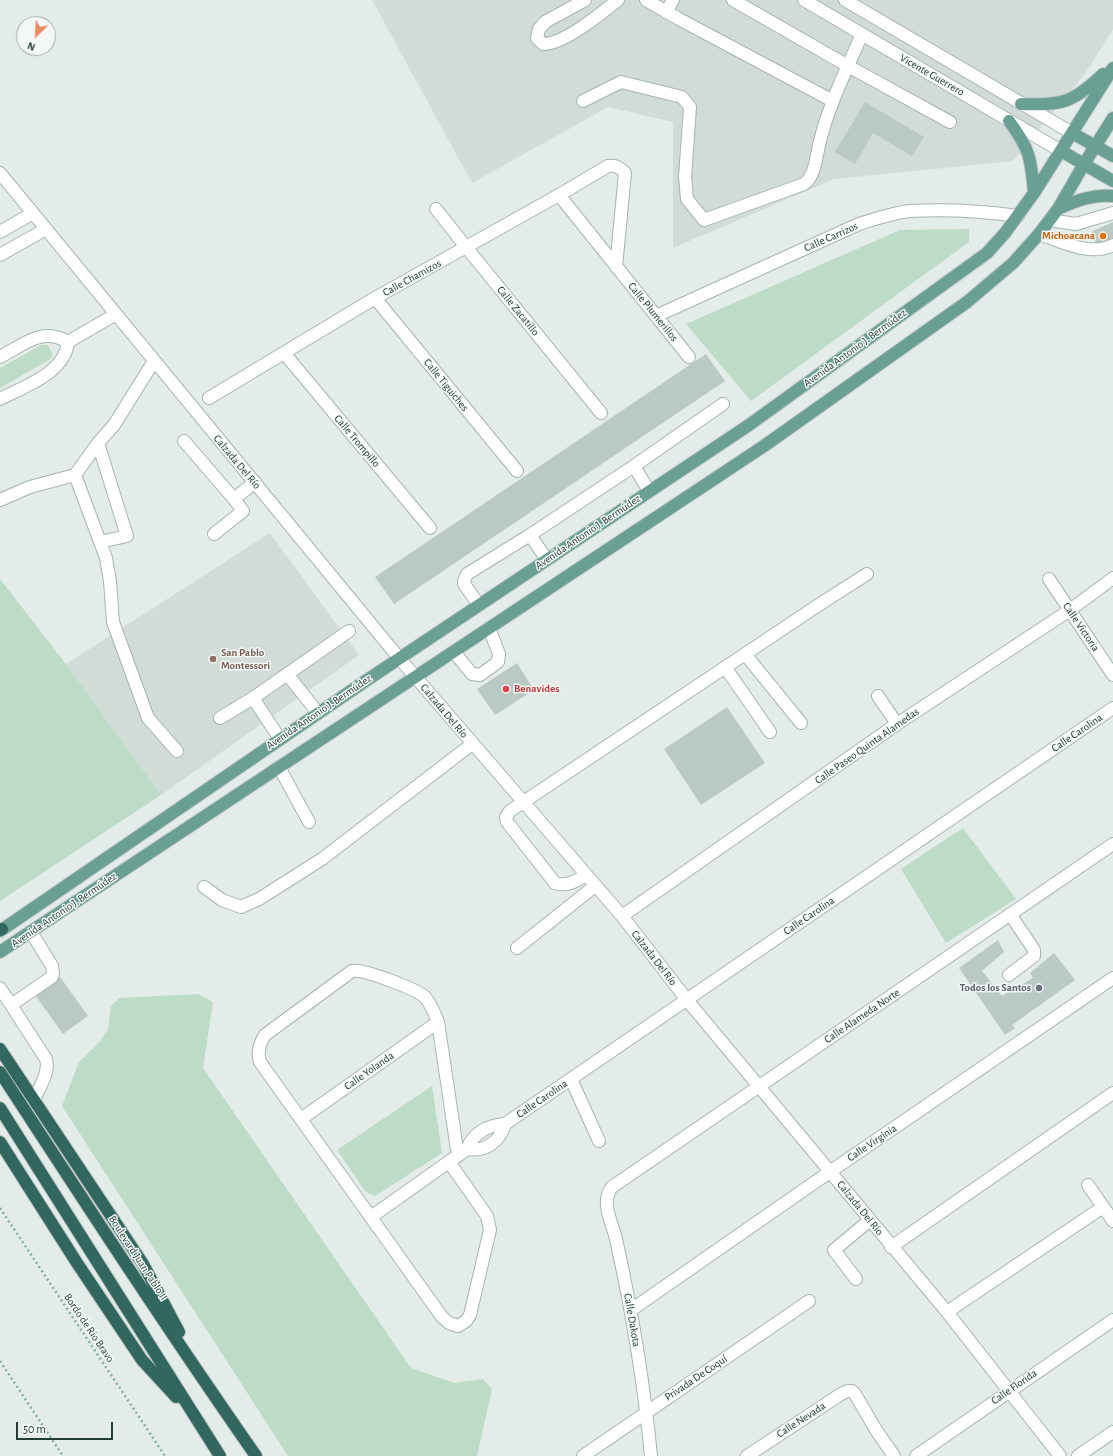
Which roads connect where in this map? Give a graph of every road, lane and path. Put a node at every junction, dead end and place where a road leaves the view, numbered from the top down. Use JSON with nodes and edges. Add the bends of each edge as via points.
{"nodes":[{"id":1,"x":585,"y":0,"type":"edge"},
{"id":2,"x":618,"y":0,"type":"edge"},
{"id":3,"x":646,"y":0,"type":"edge"},
{"id":4,"x":673,"y":0,"type":"edge"},
{"id":5,"x":733,"y":0,"type":"edge"},
{"id":6,"x":804,"y":0,"type":"edge"},
{"id":7,"x":845,"y":0,"type":"edge"},
{"id":8,"x":666,"y":12,"type":"junction"},
{"id":9,"x":862,"y":34,"type":"junction"},
{"id":10,"x":848,"y":66,"type":"junction"},
{"id":11,"x":1113,"y":66,"type":"edge"},
{"id":12,"x":583,"y":101,"type":"dead end"},
{"id":13,"x":833,"y":101,"type":"junction"},
{"id":14,"x":1021,"y":104,"type":"junction"},
{"id":15,"x":1113,"y":118,"type":"edge"},
{"id":16,"x":1009,"y":121,"type":"junction"},
{"id":17,"x":950,"y":122,"type":"dead end"},
{"id":18,"x":1072,"y":133,"type":"junction"},
{"id":19,"x":1095,"y":146,"type":"junction"},
{"id":20,"x":1061,"y":151,"type":"junction"},
{"id":21,"x":1113,"y":156,"type":"edge"},
{"id":22,"x":1084,"y":164,"type":"junction"},
{"id":23,"x":0,"y":173,"type":"edge"},
{"id":24,"x":1113,"y":181,"type":"edge"},
{"id":25,"x":1034,"y":193,"type":"junction"},
{"id":26,"x":559,"y":195,"type":"junction"},
{"id":27,"x":1113,"y":196,"type":"edge"},
{"id":28,"x":436,"y":209,"type":"dead end"},
{"id":29,"x":1058,"y":209,"type":"junction"},
{"id":30,"x":33,"y":213,"type":"junction"},
{"id":31,"x":1113,"y":213,"type":"edge"},
{"id":32,"x":1018,"y":216,"type":"junction"},
{"id":33,"x":1049,"y":220,"type":"junction"},
{"id":34,"x":46,"y":229,"type":"junction"},
{"id":35,"x":0,"y":232,"type":"edge"},
{"id":36,"x":1038,"y":234,"type":"junction"},
{"id":37,"x":1113,"y":245,"type":"edge"},
{"id":38,"x":466,"y":248,"type":"junction"},
{"id":39,"x":0,"y":255,"type":"edge"},
{"id":40,"x":616,"y":267,"type":"junction"},
{"id":41,"x":375,"y":298,"type":"junction"},
{"id":42,"x":116,"y":314,"type":"junction"},
{"id":43,"x":656,"y":316,"type":"junction"},
{"id":44,"x":68,"y":342,"type":"junction"},
{"id":45,"x":284,"y":353,"type":"junction"},
{"id":46,"x":0,"y":357,"type":"edge"},
{"id":47,"x":689,"y":357,"type":"dead end"},
{"id":48,"x":154,"y":361,"type":"junction"},
{"id":49,"x":209,"y":398,"type":"dead end"},
{"id":50,"x":0,"y":399,"type":"edge"},
{"id":51,"x":723,"y":404,"type":"dead end"},
{"id":52,"x":601,"y":413,"type":"dead end"},
{"id":53,"x":184,"y":442,"type":"dead end"},
{"id":54,"x":98,"y":443,"type":"junction"},
{"id":55,"x":634,"y":466,"type":"junction"},
{"id":56,"x":517,"y":471,"type":"dead end"},
{"id":57,"x":76,"y":475,"type":"junction"},
{"id":58,"x":255,"y":482,"type":"junction"},
{"id":59,"x":649,"y":492,"type":"junction"},
{"id":60,"x":234,"y":499,"type":"junction"},
{"id":61,"x":0,"y":500,"type":"edge"},
{"id":62,"x":430,"y":528,"type":"dead end"},
{"id":63,"x":214,"y":534,"type":"dead end"},
{"id":64,"x":530,"y":535,"type":"junction"},
{"id":65,"x":100,"y":542,"type":"junction"},
{"id":66,"x":547,"y":560,"type":"junction"},
{"id":67,"x":867,"y":574,"type":"dead end"},
{"id":68,"x":1113,"y":578,"type":"edge"},
{"id":69,"x":1049,"y":579,"type":"dead end"},
{"id":70,"x":479,"y":605,"type":"junction"},
{"id":71,"x":1070,"y":610,"type":"junction"},
{"id":72,"x":489,"y":628,"type":"junction"},
{"id":73,"x":349,"y":631,"type":"dead end"},
{"id":74,"x":454,"y":652,"type":"junction"},
{"id":75,"x":746,"y":654,"type":"junction"},
{"id":76,"x":399,"y":658,"type":"junction"},
{"id":77,"x":725,"y":668,"type":"junction"},
{"id":78,"x":287,"y":674,"type":"junction"},
{"id":79,"x":1113,"y":675,"type":"edge"},
{"id":80,"x":415,"y":676,"type":"junction"},
{"id":81,"x":878,"y":696,"type":"dead end"},
{"id":82,"x":253,"y":698,"type":"junction"},
{"id":83,"x":1113,"y":708,"type":"edge"},
{"id":84,"x":318,"y":713,"type":"junction"},
{"id":85,"x":220,"y":718,"type":"dead end"},
{"id":86,"x":801,"y":724,"type":"dead end"},
{"id":87,"x":897,"y":724,"type":"junction"},
{"id":88,"x":770,"y":732,"type":"dead end"},
{"id":89,"x":280,"y":739,"type":"junction"},
{"id":90,"x":472,"y":744,"type":"junction"},
{"id":91,"x":177,"y":751,"type":"dead end"},
{"id":92,"x":279,"y":767,"type":"junction"},
{"id":93,"x":523,"y":802,"type":"junction"},
{"id":94,"x":309,"y":822,"type":"dead end"},
{"id":95,"x":1113,"y":844,"type":"edge"},
{"id":96,"x":586,"y":875,"type":"junction"},
{"id":97,"x":595,"y":886,"type":"junction"},
{"id":98,"x":204,"y":887,"type":"dead end"},
{"id":99,"x":1010,"y":914,"type":"junction"},
{"id":100,"x":622,"y":916,"type":"junction"},
{"id":101,"x":1,"y":930,"type":"edge"},
{"id":102,"x":31,"y":932,"type":"junction"},
{"id":103,"x":517,"y":948,"type":"dead end"},
{"id":104,"x":0,"y":952,"type":"edge"},
{"id":105,"x":1009,"y":975,"type":"dead end"},
{"id":106,"x":1113,"y":978,"type":"edge"},
{"id":107,"x":0,"y":988,"type":"edge"},
{"id":108,"x":687,"y":1000,"type":"junction"},
{"id":109,"x":11,"y":1005,"type":"junction"},
{"id":110,"x":438,"y":1022,"type":"junction"},
{"id":111,"x":0,"y":1049,"type":"edge"},
{"id":112,"x":0,"y":1072,"type":"edge"},
{"id":113,"x":571,"y":1079,"type":"junction"},
{"id":114,"x":760,"y":1086,"type":"junction"},
{"id":115,"x":1113,"y":1093,"type":"edge"},
{"id":116,"x":34,"y":1100,"type":"junction"},
{"id":117,"x":0,"y":1108,"type":"edge"},
{"id":118,"x":301,"y":1119,"type":"junction"},
{"id":119,"x":505,"y":1124,"type":"junction"},
{"id":120,"x":599,"y":1141,"type":"dead end"},
{"id":121,"x":0,"y":1142,"type":"edge"},
{"id":122,"x":458,"y":1156,"type":"junction"},
{"id":123,"x":831,"y":1171,"type":"junction"},
{"id":124,"x":1088,"y":1185,"type":"dead end"},
{"id":125,"x":612,"y":1187,"type":"joint"},
{"id":126,"x":1103,"y":1207,"type":"junction"},
{"id":127,"x":0,"y":1208,"type":"edge"},
{"id":128,"x":371,"y":1217,"type":"junction"},
{"id":129,"x":870,"y":1220,"type":"junction"},
{"id":130,"x":1113,"y":1221,"type":"edge"},
{"id":131,"x":891,"y":1246,"type":"junction"},
{"id":132,"x":856,"y":1279,"type":"dead end"},
{"id":133,"x":809,"y":1301,"type":"dead end"},
{"id":134,"x":631,"y":1310,"type":"junction"},
{"id":135,"x":947,"y":1312,"type":"junction"},
{"id":136,"x":1113,"y":1320,"type":"edge"},
{"id":137,"x":0,"y":1361,"type":"edge"},
{"id":138,"x":1009,"y":1391,"type":"junction"},
{"id":139,"x":211,"y":1392,"type":"junction"},
{"id":140,"x":647,"y":1412,"type":"junction"},
{"id":141,"x":199,"y":1422,"type":"junction"},
{"id":142,"x":1113,"y":1432,"type":"edge"},
{"id":143,"x":63,"y":1456,"type":"edge"},
{"id":144,"x":165,"y":1456,"type":"edge"},
{"id":145,"x":220,"y":1456,"type":"edge"},
{"id":146,"x":256,"y":1456,"type":"edge"},
{"id":147,"x":583,"y":1456,"type":"edge"},
{"id":148,"x":651,"y":1456,"type":"edge"},
{"id":149,"x":747,"y":1456,"type":"edge"},
{"id":150,"x":894,"y":1456,"type":"edge"},
{"id":151,"x":916,"y":1456,"type":"edge"},
{"id":152,"x":1060,"y":1456,"type":"edge"},
{"id":153,"x":1078,"y":1456,"type":"edge"}],
"edges":[{"from":1,"to":2,"type":"street","via":[[545,22],[539,29],[537,38],[543,44],[556,42]]},
{"from":3,"to":8,"type":"street"},
{"from":4,"to":8,"type":"street"},
{"from":5,"to":10,"type":"street"},
{"from":6,"to":9,"type":"street","name":"Vicente Guerrero"},
{"from":7,"to":14,"type":"street","name":"Vicente Guerrero"},
{"from":8,"to":13,"type":"street"},
{"from":9,"to":10,"type":"street"},
{"from":9,"to":16,"type":"street","name":"Vicente Guerrero"},
{"from":10,"to":13,"type":"street"},
{"from":10,"to":17,"type":"street"},
{"from":11,"to":14,"type":"main road","via":[[1073,99],[1043,105]]},
{"from":11,"to":18,"type":"main road","name":"Avenida Antonio J. Bermúdez"},
{"from":12,"to":13,"type":"street","via":[[621,82],[682,98],[690,106],[685,177],[687,199],[704,220],[808,181]]},
{"from":14,"to":18,"type":"street","name":"Vicente Guerrero"},
{"from":15,"to":19,"type":"main road","name":"Avenida Antonio J. Bermúdez"},
{"from":16,"to":20,"type":"street","name":"Vicente Guerrero"},
{"from":16,"to":25,"type":"main road","via":[[1022,137],[1028,152]]},
{"from":18,"to":19,"type":"main road"},
{"from":18,"to":20,"type":"main road","name":"Avenida Antonio J. Bermúdez"},
{"from":19,"to":21,"type":"main road"},
{"from":19,"to":22,"type":"main road","name":"Avenida Antonio J. Bermúdez"},
{"from":20,"to":22,"type":"main road"},
{"from":20,"to":25,"type":"main road","name":"Avenida Antonio J. Bermúdez"},
{"from":22,"to":24,"type":"main road"},
{"from":22,"to":29,"type":"main road","name":"Avenida Antonio J. Bermúdez"},
{"from":23,"to":30,"type":"street","name":"Calzada Del Río"},
{"from":25,"to":32,"type":"main road","name":"Avenida Antonio J. Bermúdez"},
{"from":26,"to":38,"type":"street","name":"Calle Chamizos"},
{"from":26,"to":40,"type":"street","name":"Calle Plumerillos"},
{"from":26,"to":40,"type":"street","name":"Calle Chamizos","via":[[608,166],[617,166],[624,173]]},
{"from":27,"to":29,"type":"main road","via":[[1094,196]]},
{"from":28,"to":38,"type":"street","name":"Calle Zacatillo"},
{"from":29,"to":33,"type":"main road","name":"Avenida Antonio J. Bermúdez"},
{"from":30,"to":34,"type":"street","name":"Calzada Del Río"},
{"from":30,"to":35,"type":"street"},
{"from":31,"to":33,"type":"street","via":[[1076,224]]},
{"from":32,"to":43,"type":"street","name":"Calle Carrizos","via":[[979,211],[909,212],[888,215],[859,224]]},
{"from":32,"to":59,"type":"main road","name":"Avenida Antonio J. Bermúdez","via":[[987,253],[749,425]]},
{"from":33,"to":36,"type":"main road","name":"Avenida Antonio J. Bermúdez"},
{"from":34,"to":39,"type":"street"},
{"from":34,"to":42,"type":"street","name":"Calzada Del Río"},
{"from":36,"to":37,"type":"street","via":[[1089,250],[1101,250]]},
{"from":36,"to":72,"type":"main road","name":"Avenida Antonio J. Bermúdez","via":[[1013,263],[961,306],[764,446]]},
{"from":38,"to":41,"type":"street","name":"Calle Chamizos"},
{"from":38,"to":52,"type":"street","name":"Calle Zacatillo"},
{"from":40,"to":43,"type":"street","name":"Calle Plumerillos"},
{"from":41,"to":45,"type":"street","name":"Calle Chamizos"},
{"from":41,"to":56,"type":"street","name":"Calle Tiguiches"},
{"from":42,"to":44,"type":"street"},
{"from":42,"to":48,"type":"street","name":"Calzada Del Río"},
{"from":43,"to":47,"type":"street","name":"Calle Plumerillos"},
{"from":44,"to":46,"type":"street","via":[[61,337],[45,335]]},
{"from":44,"to":50,"type":"street","via":[[65,354],[58,365]]},
{"from":45,"to":49,"type":"street","name":"Calle Chamizos"},
{"from":45,"to":62,"type":"street","name":"Calle Trompillo"},
{"from":48,"to":54,"type":"street","via":[[114,425]]},
{"from":48,"to":58,"type":"street","name":"Calzada Del Río"},
{"from":51,"to":55,"type":"street"},
{"from":53,"to":60,"type":"street"},
{"from":54,"to":57,"type":"street"},
{"from":54,"to":65,"type":"street","via":[[127,536]]},
{"from":55,"to":59,"type":"street"},
{"from":55,"to":64,"type":"street"},
{"from":57,"to":61,"type":"street","via":[[30,487]]},
{"from":57,"to":65,"type":"street"},
{"from":58,"to":60,"type":"street"},
{"from":58,"to":76,"type":"street","name":"Calzada Del Río"},
{"from":59,"to":66,"type":"main road","name":"Avenida Antonio J. Bermúdez"},
{"from":60,"to":63,"type":"street","via":[[243,510]]},
{"from":64,"to":66,"type":"street"},
{"from":64,"to":70,"type":"street","via":[[467,574],[464,584]]},
{"from":65,"to":91,"type":"street","via":[[110,582],[113,622],[148,718]]},
{"from":66,"to":70,"type":"main road","name":"Avenida Antonio J. Bermúdez"},
{"from":67,"to":75,"type":"street"},
{"from":68,"to":71,"type":"street","name":"Calle Paseo Quinta Alamedas"},
{"from":69,"to":71,"type":"street","name":"Calle Victoria"},
{"from":70,"to":76,"type":"main road","name":"Avenida Antonio J. Bermúdez"},
{"from":71,"to":79,"type":"street","name":"Calle Victoria"},
{"from":71,"to":87,"type":"street","name":"Calle Paseo Quinta Alamedas"},
{"from":72,"to":74,"type":"main road","name":"Avenida Antonio J. Bermúdez"},
{"from":72,"to":74,"type":"street","via":[[499,654],[498,662],[480,675],[472,674]]},
{"from":73,"to":78,"type":"street"},
{"from":74,"to":80,"type":"main road","name":"Avenida Antonio J. Bermúdez"},
{"from":75,"to":77,"type":"street"},
{"from":75,"to":86,"type":"street"},
{"from":76,"to":80,"type":"street","name":"Calzada Del Río"},
{"from":76,"to":84,"type":"main road","name":"Avenida Antonio J. Bermúdez"},
{"from":77,"to":88,"type":"street"},
{"from":77,"to":93,"type":"street"},
{"from":78,"to":82,"type":"street"},
{"from":78,"to":84,"type":"street"},
{"from":80,"to":90,"type":"street","name":"Calzada Del Río"},
{"from":80,"to":92,"type":"main road","name":"Avenida Antonio J. Bermúdez"},
{"from":81,"to":87,"type":"street"},
{"from":82,"to":85,"type":"street"},
{"from":82,"to":89,"type":"street"},
{"from":83,"to":108,"type":"street","name":"Calle Carolina"},
{"from":84,"to":89,"type":"main road","name":"Avenida Antonio J. Bermúdez"},
{"from":87,"to":100,"type":"street","name":"Calle Paseo Quinta Alamedas"},
{"from":89,"to":101,"type":"main road","name":"Avenida Antonio J. Bermúdez"},
{"from":90,"to":93,"type":"street","name":"Calzada Del Río"},
{"from":90,"to":98,"type":"street","via":[[322,859],[259,899],[241,907],[222,900]]},
{"from":92,"to":94,"type":"street"},
{"from":92,"to":102,"type":"main road","name":"Avenida Antonio J. Bermúdez"},
{"from":93,"to":96,"type":"street","name":"Calzada Del Río"},
{"from":93,"to":96,"type":"street","via":[[510,811],[506,817],[507,822],[555,883],[564,885]]},
{"from":95,"to":99,"type":"street","name":"Calle Alameda Norte"},
{"from":96,"to":97,"type":"street","name":"Calzada Del Río"},
{"from":97,"to":100,"type":"street","name":"Calzada Del Río"},
{"from":97,"to":103,"type":"street"},
{"from":99,"to":105,"type":"street","via":[[1034,950],[1034,956]]},
{"from":99,"to":114,"type":"street","name":"Calle Alameda Norte"},
{"from":100,"to":108,"type":"street","name":"Calzada Del Río"},
{"from":102,"to":104,"type":"main road","name":"Avenida Antonio J. Bermúdez"},
{"from":102,"to":109,"type":"street","via":[[52,966],[53,973]]},
{"from":106,"to":123,"type":"street","name":"Calle Virginia"},
{"from":107,"to":109,"type":"street"},
{"from":108,"to":113,"type":"street","name":"Calle Carolina"},
{"from":108,"to":114,"type":"street","name":"Calzada Del Río"},
{"from":109,"to":116,"type":"street","via":[[47,1063]]},
{"from":110,"to":118,"type":"street","name":"Calle Yolanda"},
{"from":110,"to":118,"type":"street","via":[[426,998],[419,993],[363,972],[349,972],[265,1035],[260,1045],[260,1062]]},
{"from":110,"to":122,"type":"street"},
{"from":111,"to":116,"type":"highway"},
{"from":112,"to":139,"type":"highway","name":"Boulevard Juan Pablo II"},
{"from":113,"to":119,"type":"street","name":"Calle Carolina"},
{"from":113,"to":120,"type":"street"},
{"from":114,"to":123,"type":"street","name":"Calzada Del Río"},
{"from":114,"to":125,"type":"street","name":"Calle Alameda Norte"},
{"from":115,"to":131,"type":"street","name":"Calzada Del Río"},
{"from":116,"to":139,"type":"highway","via":[[143,1264]]},
{"from":117,"to":141,"type":"highway"},
{"from":118,"to":128,"type":"street"},
{"from":119,"to":122,"type":"street","name":"Calle Carolina","via":[[483,1130]]},
{"from":119,"to":122,"type":"street","name":"Calle Carolina","via":[[500,1137],[489,1146]]},
{"from":121,"to":141,"type":"highway","via":[[142,1360]]},
{"from":122,"to":128,"type":"street","name":"Calle Carolina"},
{"from":122,"to":128,"type":"street","via":[[490,1224],[470,1315],[466,1321],[458,1326],[444,1320]]},
{"from":123,"to":129,"type":"street","name":"Calzada Del Río"},
{"from":123,"to":134,"type":"street","name":"Calle Virginia"},
{"from":124,"to":126,"type":"street"},
{"from":125,"to":134,"type":"street","name":"Calle Dakota","via":[[607,1194],[606,1204]]},
{"from":126,"to":130,"type":"street"},
{"from":126,"to":135,"type":"street"},
{"from":127,"to":144,"type":"path","name":"Bordo de Rio Bravo"},
{"from":129,"to":131,"type":"street","name":"Calzada Del Río"},
{"from":129,"to":132,"type":"street","via":[[834,1250]]},
{"from":131,"to":135,"type":"street","name":"Calzada Del Río"},
{"from":133,"to":140,"type":"street","name":"Privada De Coquí"},
{"from":134,"to":140,"type":"street","name":"Calle Dakota"},
{"from":135,"to":138,"type":"street","name":"Calzada Del Río"},
{"from":136,"to":138,"type":"street","name":"Calle Florida"},
{"from":137,"to":143,"type":"path"},
{"from":138,"to":151,"type":"street","name":"Calle Florida"},
{"from":138,"to":152,"type":"street","name":"Calzada Del Río"},
{"from":139,"to":146,"type":"highway","name":"Boulevard Juan Pablo II"},
{"from":140,"to":147,"type":"street","name":"Privada De Coquí"},
{"from":140,"to":148,"type":"street","name":"Calle Dakota"},
{"from":141,"to":145,"type":"highway"},
{"from":142,"to":153,"type":"street"},
{"from":149,"to":150,"type":"street","name":"Calle Nevada","via":[[850,1390]]}]}
